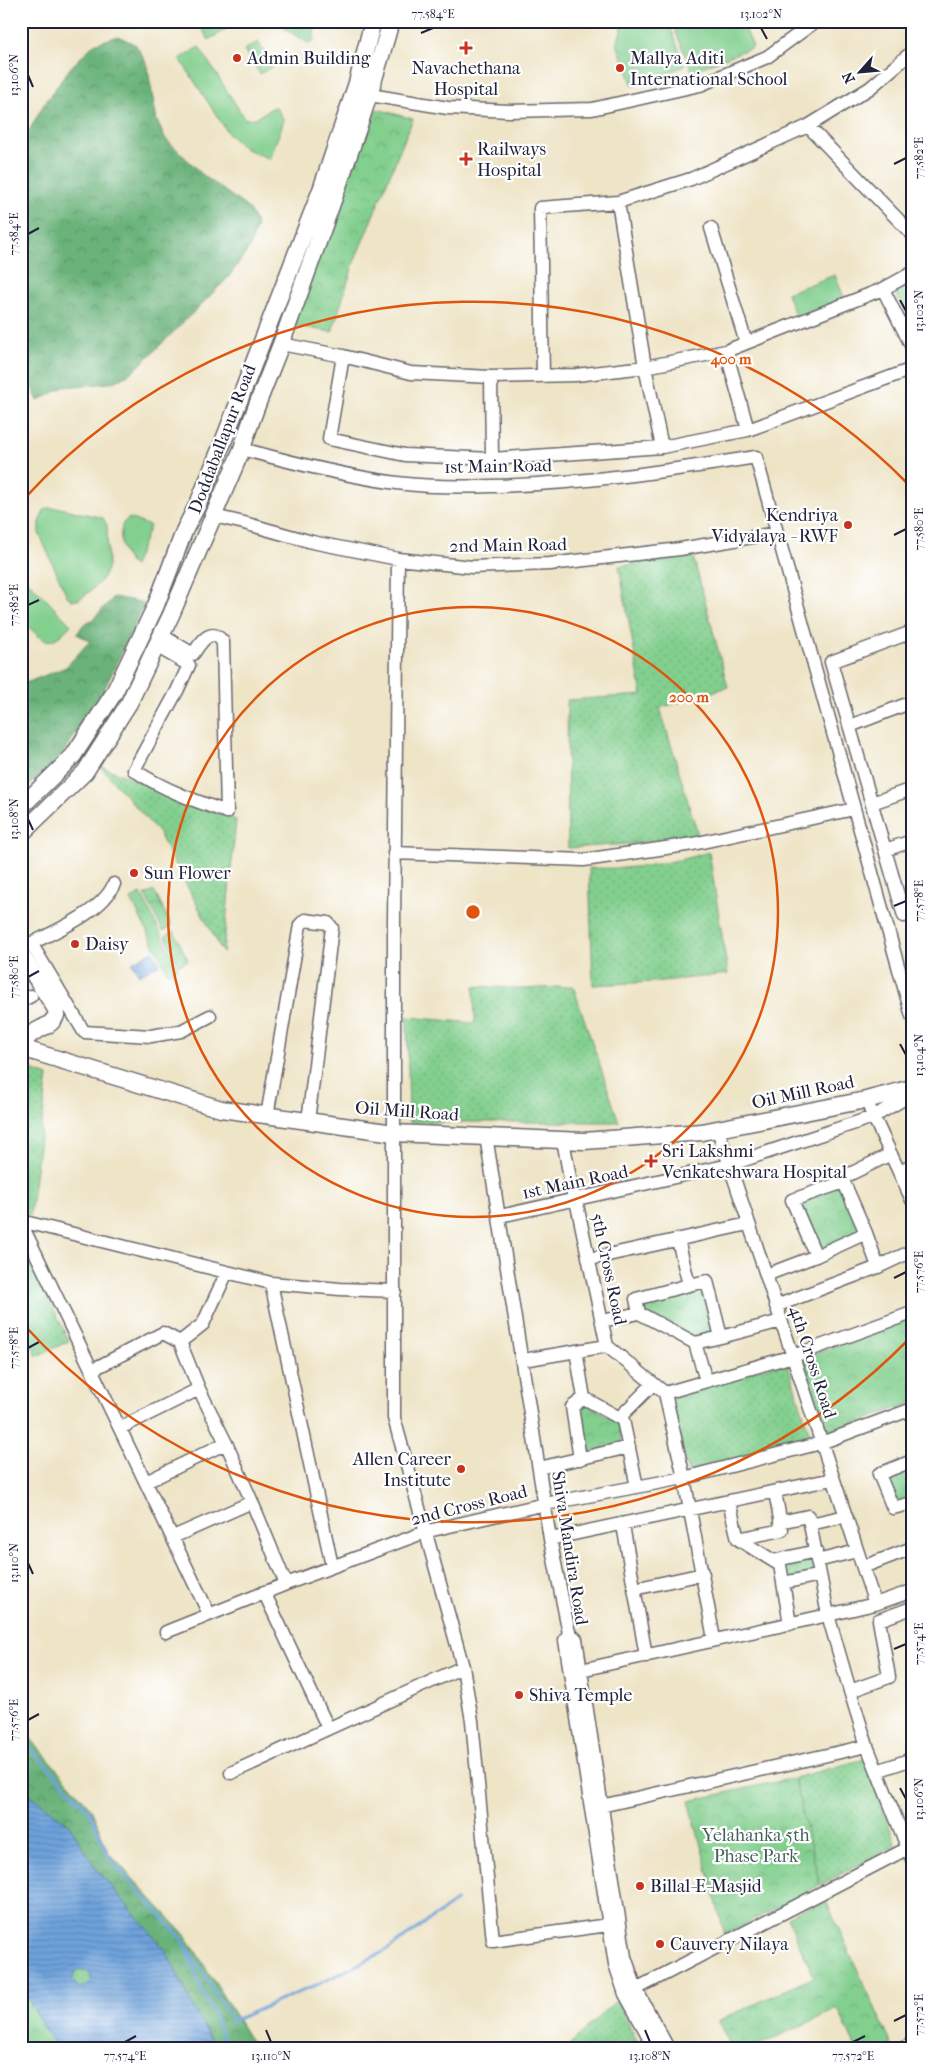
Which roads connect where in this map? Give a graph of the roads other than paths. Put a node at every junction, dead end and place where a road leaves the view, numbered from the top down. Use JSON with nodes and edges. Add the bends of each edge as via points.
{"nodes":[{"id":1,"x":373,"y":21,"type":"edge"},
{"id":2,"x":391,"y":21,"type":"edge"},
{"id":3,"x":816,"y":21,"type":"edge"},
{"id":4,"x":912,"y":52,"type":"edge"},
{"id":5,"x":370,"y":94,"type":"junction"},
{"id":6,"x":808,"y":126,"type":"junction"},
{"id":7,"x":618,"y":202,"type":"junction"},
{"id":8,"x":711,"y":228,"type":"dead end"},
{"id":9,"x":912,"y":234,"type":"edge"},
{"id":10,"x":912,"y":273,"type":"edge"},
{"id":11,"x":883,"y":289,"type":"junction"},
{"id":12,"x":746,"y":343,"type":"junction"},
{"id":13,"x":281,"y":344,"type":"junction"},
{"id":14,"x":912,"y":347,"type":"edge"},
{"id":15,"x":726,"y":351,"type":"junction"},
{"id":16,"x":343,"y":356,"type":"junction"},
{"id":17,"x":645,"y":367,"type":"junction"},
{"id":18,"x":912,"y":369,"type":"edge"},
{"id":19,"x":543,"y":374,"type":"junction"},
{"id":20,"x":491,"y":377,"type":"junction"},
{"id":21,"x":748,"y":430,"type":"junction"},
{"id":22,"x":662,"y":448,"type":"junction"},
{"id":23,"x":242,"y":449,"type":"junction"},
{"id":24,"x":492,"y":459,"type":"junction"},
{"id":25,"x":214,"y":516,"type":"junction"},
{"id":26,"x":777,"y":533,"type":"junction"},
{"id":27,"x":398,"y":559,"type":"junction"},
{"id":28,"x":158,"y":599,"type":"junction"},
{"id":29,"x":175,"y":606,"type":"junction"},
{"id":30,"x":912,"y":632,"type":"edge"},
{"id":31,"x":159,"y":640,"type":"junction"},
{"id":32,"x":191,"y":659,"type":"junction"},
{"id":33,"x":912,"y":702,"type":"edge"},
{"id":34,"x":850,"y":726,"type":"junction"},
{"id":35,"x":912,"y":789,"type":"edge"},
{"id":36,"x":872,"y":803,"type":"junction"},
{"id":37,"x":21,"y":806,"type":"edge"},
{"id":38,"x":854,"y":809,"type":"junction"},
{"id":39,"x":21,"y":834,"type":"edge"},
{"id":40,"x":912,"y":842,"type":"edge"},
{"id":41,"x":885,"y":850,"type":"junction"},
{"id":42,"x":394,"y":853,"type":"junction"},
{"id":43,"x":114,"y":884,"type":"dead end"},
{"id":44,"x":912,"y":913,"type":"edge"},
{"id":45,"x":24,"y":948,"type":"edge"},
{"id":46,"x":61,"y":1006,"type":"junction"},
{"id":47,"x":210,"y":1016,"type":"dead end"},
{"id":48,"x":912,"y":1016,"type":"edge"},
{"id":49,"x":912,"y":1088,"type":"edge"},
{"id":50,"x":912,"y":1094,"type":"edge"},
{"id":51,"x":866,"y":1100,"type":"junction"},
{"id":52,"x":267,"y":1116,"type":"junction"},
{"id":53,"x":873,"y":1117,"type":"junction"},
{"id":54,"x":308,"y":1121,"type":"junction"},
{"id":55,"x":718,"y":1130,"type":"junction"},
{"id":56,"x":394,"y":1133,"type":"junction"},
{"id":57,"x":486,"y":1136,"type":"junction"},
{"id":58,"x":563,"y":1140,"type":"junction"},
{"id":59,"x":891,"y":1154,"type":"junction"},
{"id":60,"x":729,"y":1165,"type":"junction"},
{"id":61,"x":912,"y":1166,"type":"edge"},
{"id":62,"x":899,"y":1172,"type":"junction"},
{"id":63,"x":844,"y":1182,"type":"junction"},
{"id":64,"x":575,"y":1200,"type":"junction"},
{"id":65,"x":912,"y":1200,"type":"edge"},
{"id":66,"x":500,"y":1216,"type":"junction"},
{"id":67,"x":21,"y":1222,"type":"edge"},
{"id":68,"x":748,"y":1224,"type":"junction"},
{"id":69,"x":866,"y":1233,"type":"junction"},
{"id":70,"x":678,"y":1240,"type":"junction"},
{"id":71,"x":912,"y":1252,"type":"edge"},
{"id":72,"x":816,"y":1256,"type":"junction"},
{"id":73,"x":590,"y":1259,"type":"junction"},
{"id":74,"x":878,"y":1267,"type":"junction"},
{"id":75,"x":227,"y":1272,"type":"junction"},
{"id":76,"x":766,"y":1275,"type":"junction"},
{"id":77,"x":271,"y":1283,"type":"junction"},
{"id":78,"x":689,"y":1285,"type":"junction"},
{"id":79,"x":395,"y":1291,"type":"junction"},
{"id":80,"x":776,"y":1306,"type":"junction"},
{"id":81,"x":640,"y":1313,"type":"junction"},
{"id":82,"x":912,"y":1313,"type":"edge"},
{"id":83,"x":602,"y":1321,"type":"junction"},
{"id":84,"x":781,"y":1321,"type":"junction"},
{"id":85,"x":721,"y":1337,"type":"junction"},
{"id":86,"x":180,"y":1342,"type":"junction"},
{"id":87,"x":695,"y":1343,"type":"junction"},
{"id":88,"x":607,"y":1346,"type":"junction"},
{"id":89,"x":576,"y":1351,"type":"junction"},
{"id":90,"x":792,"y":1356,"type":"junction"},
{"id":91,"x":523,"y":1360,"type":"junction"},
{"id":92,"x":92,"y":1370,"type":"junction"},
{"id":93,"x":706,"y":1382,"type":"junction"},
{"id":94,"x":653,"y":1384,"type":"junction"},
{"id":95,"x":199,"y":1389,"type":"junction"},
{"id":96,"x":665,"y":1393,"type":"junction"},
{"id":97,"x":584,"y":1398,"type":"junction"},
{"id":98,"x":912,"y":1409,"type":"edge"},
{"id":99,"x":619,"y":1418,"type":"junction"},
{"id":100,"x":120,"y":1428,"type":"junction"},
{"id":101,"x":226,"y":1443,"type":"junction"},
{"id":102,"x":821,"y":1443,"type":"junction"},
{"id":103,"x":629,"y":1447,"type":"junction"},
{"id":104,"x":580,"y":1458,"type":"junction"},
{"id":105,"x":912,"y":1461,"type":"edge"},
{"id":106,"x":540,"y":1468,"type":"junction"},
{"id":107,"x":684,"y":1478,"type":"junction"},
{"id":108,"x":834,"y":1479,"type":"junction"},
{"id":109,"x":146,"y":1482,"type":"junction"},
{"id":110,"x":637,"y":1487,"type":"junction"},
{"id":111,"x":775,"y":1492,"type":"junction"},
{"id":112,"x":252,"y":1502,"type":"junction"},
{"id":113,"x":729,"y":1502,"type":"junction"},
{"id":114,"x":912,"y":1502,"type":"edge"},
{"id":115,"x":545,"y":1504,"type":"junction"},
{"id":116,"x":690,"y":1510,"type":"junction"},
{"id":117,"x":846,"y":1516,"type":"junction"},
{"id":118,"x":780,"y":1522,"type":"junction"},
{"id":119,"x":810,"y":1524,"type":"junction"},
{"id":120,"x":623,"y":1525,"type":"junction"},
{"id":121,"x":426,"y":1532,"type":"junction"},
{"id":122,"x":172,"y":1537,"type":"junction"},
{"id":123,"x":550,"y":1539,"type":"junction"},
{"id":124,"x":738,"y":1539,"type":"junction"},
{"id":125,"x":912,"y":1548,"type":"edge"},
{"id":126,"x":857,"y":1551,"type":"junction"},
{"id":127,"x":817,"y":1556,"type":"junction"},
{"id":128,"x":773,"y":1561,"type":"junction"},
{"id":129,"x":332,"y":1566,"type":"junction"},
{"id":130,"x":862,"y":1567,"type":"junction"},
{"id":131,"x":702,"y":1574,"type":"junction"},
{"id":132,"x":820,"y":1575,"type":"junction"},
{"id":133,"x":783,"y":1583,"type":"junction"},
{"id":134,"x":286,"y":1584,"type":"junction"},
{"id":135,"x":634,"y":1589,"type":"junction"},
{"id":136,"x":912,"y":1591,"type":"edge"},
{"id":137,"x":264,"y":1592,"type":"junction"},
{"id":138,"x":875,"y":1604,"type":"junction"},
{"id":139,"x":912,"y":1608,"type":"edge"},
{"id":140,"x":209,"y":1614,"type":"junction"},
{"id":141,"x":828,"y":1615,"type":"junction"},
{"id":142,"x":790,"y":1624,"type":"junction"},
{"id":143,"x":166,"y":1632,"type":"dead end"},
{"id":144,"x":569,"y":1633,"type":"junction"},
{"id":145,"x":714,"y":1639,"type":"junction"},
{"id":146,"x":646,"y":1656,"type":"junction"},
{"id":147,"x":463,"y":1667,"type":"junction"},
{"id":148,"x":581,"y":1670,"type":"junction"},
{"id":149,"x":850,"y":1690,"type":"junction"},
{"id":150,"x":328,"y":1728,"type":"junction"},
{"id":151,"x":867,"y":1746,"type":"junction"},
{"id":152,"x":912,"y":1759,"type":"edge"},
{"id":153,"x":877,"y":1771,"type":"junction"},
{"id":154,"x":232,"y":1773,"type":"dead end"},
{"id":155,"x":595,"y":1807,"type":"junction"},
{"id":156,"x":910,"y":1851,"type":"edge"},
{"id":157,"x":608,"y":1925,"type":"junction"},
{"id":158,"x":630,"y":1991,"type":"junction"},
{"id":159,"x":912,"y":2044,"type":"edge"},
{"id":160,"x":655,"y":2048,"type":"edge"},
{"id":161,"x":668,"y":2048,"type":"edge"},
{"id":162,"x":904,"y":2048,"type":"edge"}],
"edges":[{"from":1,"to":28,"type":"main road","name":"Doddaballapur Road","via":[[357,83],[321,190]]},
{"from":2,"to":5,"type":"main road","name":"Doddaballapur Road"},
{"from":3,"to":5,"type":"street","via":[[768,57],[700,85],[592,109],[509,111],[448,108]]},
{"from":4,"to":6,"type":"street","via":[[870,88]]},
{"from":5,"to":13,"type":"main road","name":"Doddaballapur Road"},
{"from":6,"to":7,"type":"street","via":[[690,180]]},
{"from":6,"to":9,"type":"street"},
{"from":7,"to":17,"type":"street"},
{"from":7,"to":19,"type":"street","via":[[540,208]]},
{"from":8,"to":12,"type":"street"},
{"from":10,"to":11,"type":"street"},
{"from":11,"to":12,"type":"street"},
{"from":11,"to":14,"type":"street"},
{"from":12,"to":15,"type":"street"},
{"from":13,"to":16,"type":"street"},
{"from":13,"to":23,"type":"main road","name":"Doddaballapur Road"},
{"from":15,"to":17,"type":"street"},
{"from":15,"to":21,"type":"street"},
{"from":16,"to":20,"type":"street","via":[[411,373]]},
{"from":16,"to":24,"type":"street","via":[[328,439],[405,455]]},
{"from":17,"to":19,"type":"street"},
{"from":17,"to":22,"type":"street"},
{"from":18,"to":21,"type":"street"},
{"from":19,"to":20,"type":"street"},
{"from":20,"to":24,"type":"street"},
{"from":21,"to":22,"type":"street"},
{"from":22,"to":24,"type":"street"},
{"from":23,"to":25,"type":"main road","name":"Doddaballapur Road"},
{"from":23,"to":26,"type":"street","name":"1st Main Road","via":[[316,469],[399,484],[466,486],[541,485],[756,457]]},
{"from":25,"to":27,"type":"street","name":"2nd Main Road","via":[[312,542]]},
{"from":25,"to":29,"type":"main road","name":"Doddaballapur Road"},
{"from":26,"to":27,"type":"street","name":"2nd Main Road","via":[[680,549],[550,564],[472,567]]},
{"from":26,"to":38,"type":"street"},
{"from":27,"to":42,"type":"street"},
{"from":28,"to":29,"type":"main road"},
{"from":28,"to":37,"type":"main road","name":"Doddaballapur Road","via":[[114,693],[73,756]]},
{"from":29,"to":31,"type":"main road","name":"Doddaballapur Road"},
{"from":30,"to":34,"type":"street","via":[[831,662]]},
{"from":31,"to":32,"type":"street"},
{"from":31,"to":39,"type":"main road","name":"Doddaballapur Road","via":[[129,703],[85,772]]},
{"from":32,"to":32,"type":"street","via":[[203,639],[221,638],[227,812],[193,800],[134,770]]},
{"from":33,"to":34,"type":"street"},
{"from":34,"to":36,"type":"street"},
{"from":35,"to":36,"type":"street"},
{"from":36,"to":41,"type":"street"},
{"from":38,"to":42,"type":"street","via":[[693,844],[584,860]]},
{"from":38,"to":48,"type":"street"},
{"from":40,"to":41,"type":"street"},
{"from":41,"to":44,"type":"street","via":[[904,916]]},
{"from":42,"to":56,"type":"street"},
{"from":43,"to":45,"type":"street","via":[[110,894],[80,917]]},
{"from":45,"to":46,"type":"main road"},
{"from":46,"to":47,"type":"street","via":[[84,1032],[151,1036],[181,1031]]},
{"from":46,"to":52,"type":"main road","name":"Oil Mill Road","via":[[53,1022],[26,1039],[25,1046],[30,1052],[221,1109]]},
{"from":49,"to":51,"type":"main road","name":"Oil Mill Road"},
{"from":50,"to":53,"type":"street","name":"1st Main Road"},
{"from":51,"to":53,"type":"street"},
{"from":51,"to":55,"type":"main road","name":"Oil Mill Road"},
{"from":52,"to":54,"type":"main road","name":"Oil Mill Road"},
{"from":52,"to":54,"type":"street","via":[[300,925],[305,920],[328,923],[332,928]]},
{"from":53,"to":59,"type":"street"},
{"from":53,"to":60,"type":"street","name":"1st Main Road"},
{"from":54,"to":56,"type":"main road","name":"Oil Mill Road"},
{"from":55,"to":58,"type":"main road","name":"Oil Mill Road"},
{"from":55,"to":60,"type":"street","name":"4th Cross Road"},
{"from":56,"to":57,"type":"main road","name":"Oil Mill Road"},
{"from":56,"to":79,"type":"street"},
{"from":57,"to":58,"type":"main road","name":"Oil Mill Road"},
{"from":57,"to":66,"type":"street","name":"Shiva Mandira Road"},
{"from":58,"to":64,"type":"street","name":"5th Cross Road"},
{"from":59,"to":62,"type":"street"},
{"from":59,"to":63,"type":"street","via":[[842,1178]]},
{"from":60,"to":64,"type":"street","name":"1st Main Road"},
{"from":60,"to":68,"type":"street","name":"4th Cross Road"},
{"from":61,"to":62,"type":"street"},
{"from":62,"to":65,"type":"street"},
{"from":63,"to":69,"type":"street"},
{"from":63,"to":72,"type":"street","via":[[792,1200]]},
{"from":64,"to":66,"type":"street","name":"1st Main Road"},
{"from":64,"to":73,"type":"street","name":"5th Cross Road"},
{"from":66,"to":91,"type":"street","name":"Shiva Mandira Road"},
{"from":67,"to":75,"type":"street"},
{"from":67,"to":92,"type":"street"},
{"from":68,"to":70,"type":"street"},
{"from":68,"to":76,"type":"street","name":"4th Cross Road"},
{"from":69,"to":72,"type":"street"},
{"from":69,"to":74,"type":"street"},
{"from":70,"to":73,"type":"street"},
{"from":70,"to":78,"type":"street"},
{"from":71,"to":74,"type":"street"},
{"from":72,"to":76,"type":"street"},
{"from":73,"to":83,"type":"street","name":"5th Cross Road"},
{"from":74,"to":80,"type":"street"},
{"from":75,"to":77,"type":"street"},
{"from":75,"to":86,"type":"street","via":[[204,1324]]},
{"from":76,"to":80,"type":"street","name":"4th Cross Road"},
{"from":77,"to":79,"type":"street"},
{"from":77,"to":129,"type":"street"},
{"from":78,"to":81,"type":"street","via":[[636,1299]]},
{"from":78,"to":85,"type":"street","via":[[707,1281]]},
{"from":79,"to":121,"type":"street","via":[[394,1418]]},
{"from":80,"to":84,"type":"street","name":"4th Cross Road"},
{"from":81,"to":83,"type":"street"},
{"from":81,"to":87,"type":"street"},
{"from":82,"to":90,"type":"street"},
{"from":83,"to":88,"type":"street","name":"5th Cross Road"},
{"from":84,"to":85,"type":"street"},
{"from":84,"to":90,"type":"street","name":"4th Cross Road"},
{"from":85,"to":87,"type":"street"},
{"from":86,"to":92,"type":"street","via":[[163,1333]]},
{"from":86,"to":95,"type":"street"},
{"from":87,"to":93,"type":"street"},
{"from":88,"to":89,"type":"street"},
{"from":88,"to":94,"type":"street"},
{"from":89,"to":91,"type":"street"},
{"from":89,"to":97,"type":"street"},
{"from":90,"to":93,"type":"street"},
{"from":90,"to":102,"type":"street","name":"4th Cross Road"},
{"from":91,"to":106,"type":"street","name":"Shiva Mandira Road"},
{"from":92,"to":100,"type":"street"},
{"from":93,"to":96,"type":"street"},
{"from":94,"to":96,"type":"street"},
{"from":94,"to":99,"type":"street"},
{"from":95,"to":100,"type":"street"},
{"from":95,"to":101,"type":"street"},
{"from":96,"to":107,"type":"street"},
{"from":97,"to":99,"type":"street"},
{"from":97,"to":104,"type":"street","via":[[572,1407]]},
{"from":98,"to":102,"type":"street","name":"2nd Cross Road"},
{"from":99,"to":103,"type":"street","via":[[623,1420]]},
{"from":100,"to":109,"type":"street"},
{"from":101,"to":109,"type":"street"},
{"from":101,"to":112,"type":"street"},
{"from":102,"to":107,"type":"street","name":"2nd Cross Road"},
{"from":102,"to":108,"type":"street","name":"4th Cross Road"},
{"from":103,"to":104,"type":"street"},
{"from":103,"to":110,"type":"street"},
{"from":104,"to":106,"type":"street"},
{"from":105,"to":114,"type":"street","via":[[880,1474],[893,1508]]},
{"from":106,"to":115,"type":"street","name":"Shiva Mandira Road"},
{"from":107,"to":110,"type":"street","name":"2nd Cross Road"},
{"from":107,"to":116,"type":"street"},
{"from":108,"to":111,"type":"street"},
{"from":108,"to":117,"type":"street","name":"4th Cross Road"},
{"from":109,"to":122,"type":"street"},
{"from":110,"to":115,"type":"street","name":"2nd Cross Road"},
{"from":111,"to":113,"type":"street"},
{"from":111,"to":118,"type":"street"},
{"from":112,"to":122,"type":"street"},
{"from":112,"to":134,"type":"street"},
{"from":113,"to":116,"type":"street"},
{"from":113,"to":124,"type":"street"},
{"from":115,"to":121,"type":"street","name":"2nd Cross Road"},
{"from":115,"to":123,"type":"street","name":"Shiva Mandira Road"},
{"from":116,"to":120,"type":"street"},
{"from":116,"to":131,"type":"street"},
{"from":117,"to":119,"type":"street"},
{"from":117,"to":126,"type":"street","name":"4th Cross Road"},
{"from":118,"to":119,"type":"street","via":[[808,1516]]},
{"from":118,"to":124,"type":"street","via":[[782,1530]]},
{"from":119,"to":127,"type":"street"},
{"from":120,"to":123,"type":"street"},
{"from":120,"to":135,"type":"street"},
{"from":121,"to":129,"type":"street","name":"2nd Cross Road"},
{"from":121,"to":147,"type":"street"},
{"from":122,"to":140,"type":"street"},
{"from":123,"to":144,"type":"street","name":"Shiva Mandira Road"},
{"from":124,"to":128,"type":"street"},
{"from":125,"to":130,"type":"street"},
{"from":126,"to":127,"type":"street"},
{"from":126,"to":130,"type":"street","name":"4th Cross Road"},
{"from":127,"to":128,"type":"street"},
{"from":127,"to":132,"type":"street"},
{"from":128,"to":133,"type":"street","via":[[780,1565]]},
{"from":129,"to":134,"type":"street","name":"2nd Cross Road"},
{"from":130,"to":138,"type":"street","name":"4th Cross Road"},
{"from":131,"to":135,"type":"street"},
{"from":131,"to":145,"type":"street"},
{"from":132,"to":133,"type":"street"},
{"from":132,"to":141,"type":"street"},
{"from":133,"to":142,"type":"street"},
{"from":134,"to":137,"type":"street","name":"2nd Cross Road"},
{"from":135,"to":146,"type":"street"},
{"from":136,"to":138,"type":"street"},
{"from":137,"to":140,"type":"street","name":"2nd Cross Road"},
{"from":137,"to":150,"type":"street"},
{"from":138,"to":141,"type":"street"},
{"from":139,"to":149,"type":"street","via":[[879,1620],[889,1677]]},
{"from":140,"to":143,"type":"street","name":"2nd Cross Road"},
{"from":141,"to":142,"type":"street"},
{"from":141,"to":149,"type":"street"},
{"from":142,"to":145,"type":"street"},
{"from":144,"to":148,"type":"street","via":[[576,1639]]},
{"from":144,"to":155,"type":"street","name":"Shiva Mandira Road","via":[[565,1640]]},
{"from":145,"to":146,"type":"street"},
{"from":146,"to":148,"type":"street"},
{"from":147,"to":150,"type":"street"},
{"from":147,"to":157,"type":"street","via":[[472,1722],[493,1941]]},
{"from":148,"to":155,"type":"street"},
{"from":149,"to":151,"type":"street"},
{"from":150,"to":154,"type":"street"},
{"from":151,"to":153,"type":"street"},
{"from":151,"to":155,"type":"street"},
{"from":152,"to":153,"type":"street"},
{"from":153,"to":156,"type":"street"},
{"from":155,"to":157,"type":"street","name":"Shiva Mandira Road"},
{"from":155,"to":158,"type":"street"},
{"from":156,"to":158,"type":"street"},
{"from":157,"to":158,"type":"street","name":"Shiva Mandira Road","via":[[615,1964]]},
{"from":158,"to":160,"type":"street"},
{"from":158,"to":161,"type":"street"},
{"from":159,"to":162,"type":"street"}]}
